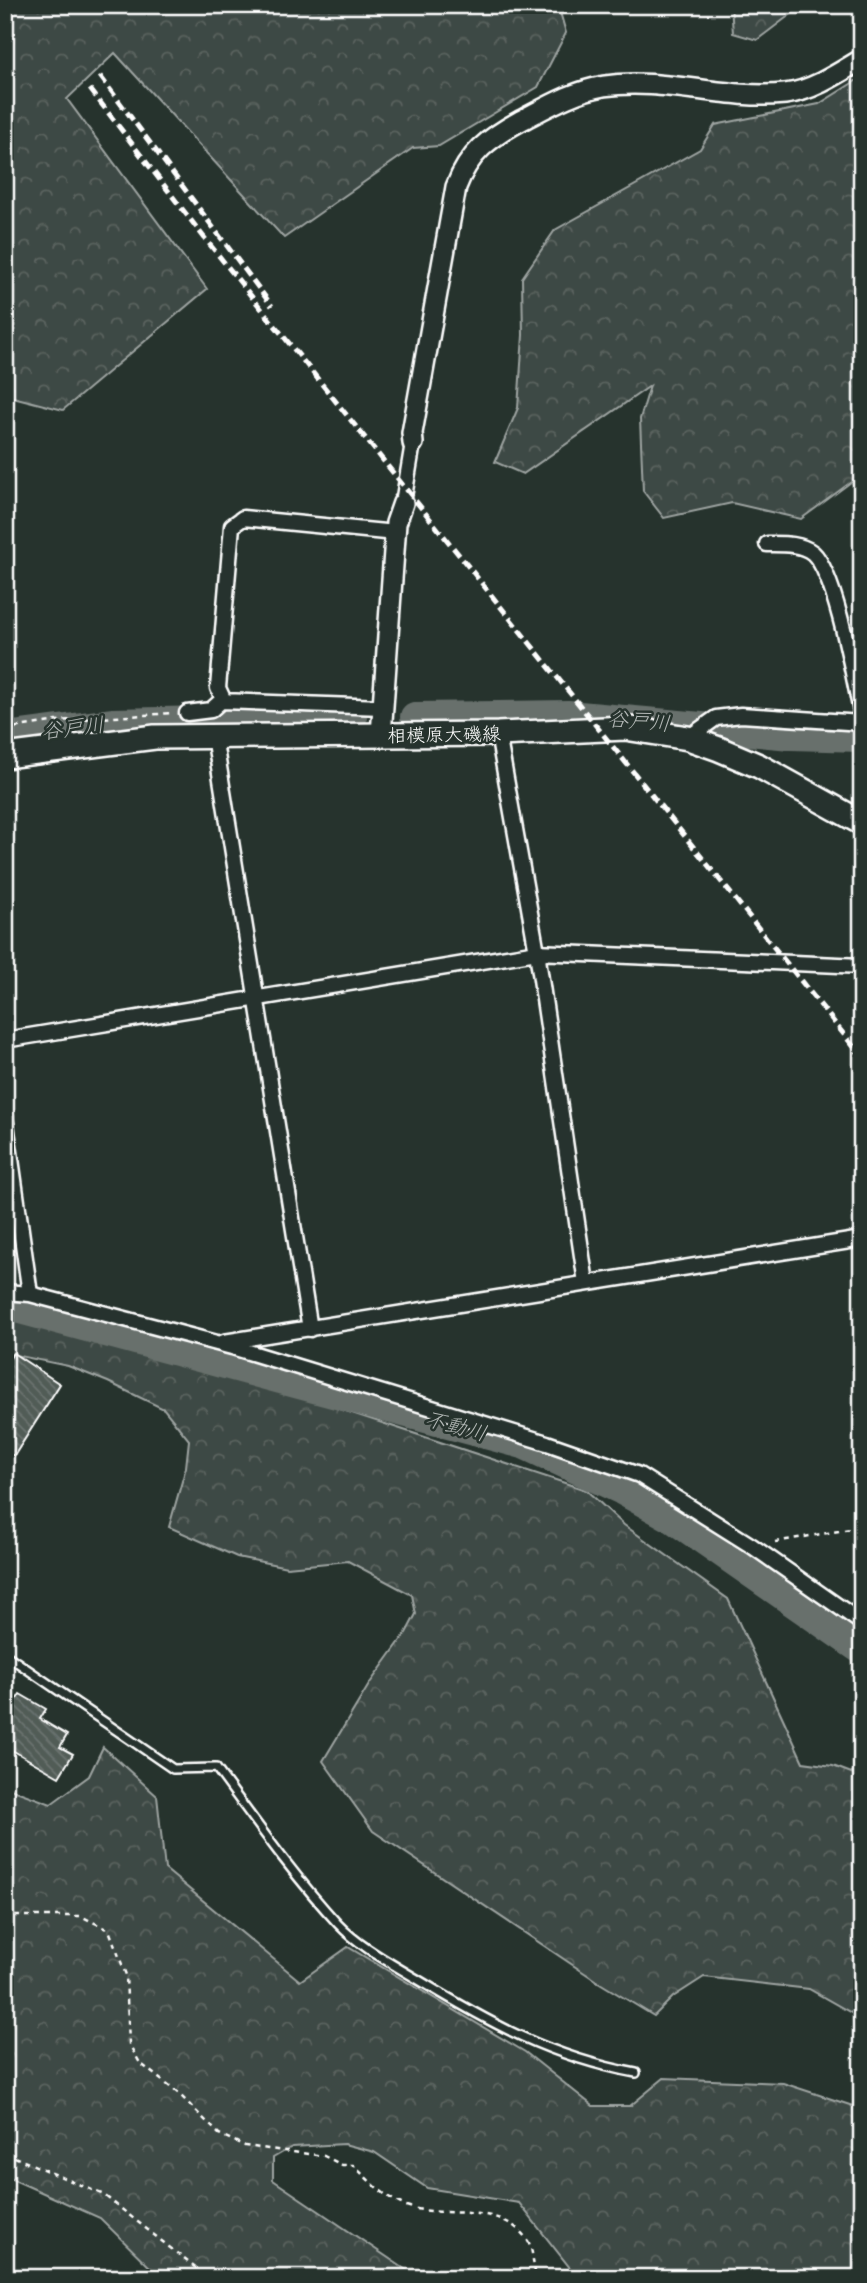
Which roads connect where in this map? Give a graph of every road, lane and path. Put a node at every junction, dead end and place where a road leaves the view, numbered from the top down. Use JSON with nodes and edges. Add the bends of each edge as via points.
{"nodes":[{"id":1,"x":862,"y":59,"type":"edge"},
{"id":2,"x":413,"y":443,"type":"joint"},
{"id":3,"x":403,"y":503,"type":"joint"},
{"id":4,"x":395,"y":533,"type":"junction"},
{"id":5,"x":767,"y":544,"type":"dead end"},
{"id":6,"x":224,"y":701,"type":"junction"},
{"id":7,"x":382,"y":707,"type":"junction"},
{"id":8,"x":187,"y":713,"type":"joint"},
{"id":9,"x":862,"y":720,"type":"edge"},
{"id":10,"x":5,"y":729,"type":"edge"},
{"id":11,"x":498,"y":734,"type":"junction"},
{"id":12,"x":693,"y":734,"type":"junction"},
{"id":13,"x":381,"y":735,"type":"junction"},
{"id":14,"x":214,"y":736,"type":"junction"},
{"id":15,"x":5,"y":756,"type":"edge"},
{"id":16,"x":862,"y":823,"type":"edge"},
{"id":17,"x":537,"y":952,"type":"junction"},
{"id":18,"x":862,"y":966,"type":"edge"},
{"id":19,"x":255,"y":999,"type":"junction"},
{"id":20,"x":5,"y":1040,"type":"edge"},
{"id":21,"x":5,"y":1116,"type":"edge"},
{"id":22,"x":862,"y":1239,"type":"edge"},
{"id":23,"x":586,"y":1283,"type":"junction"},
{"id":24,"x":5,"y":1292,"type":"edge"},
{"id":25,"x":30,"y":1294,"type":"junction"},
{"id":26,"x":310,"y":1329,"type":"junction"},
{"id":27,"x":216,"y":1344,"type":"junction"},
{"id":28,"x":862,"y":1527,"type":"edge"},
{"id":29,"x":752,"y":1546,"type":"junction"},
{"id":30,"x":862,"y":1623,"type":"edge"},
{"id":31,"x":5,"y":1654,"type":"edge"},
{"id":32,"x":5,"y":1916,"type":"edge"},
{"id":33,"x":636,"y":2073,"type":"dead end"},
{"id":34,"x":5,"y":2153,"type":"edge"},
{"id":35,"x":203,"y":2278,"type":"edge"},
{"id":36,"x":537,"y":2278,"type":"edge"}],
"edges":[{"from":1,"to":2,"type":"street","via":[[788,94],[605,86],[558,101],[477,149],[456,187]]},
{"from":2,"to":3,"type":"street"},
{"from":3,"to":4,"type":"street"},
{"from":4,"to":6,"type":"street","via":[[243,518],[236,521],[218,688]]},
{"from":4,"to":7,"type":"street"},
{"from":5,"to":9,"type":"street","via":[[802,547],[819,561],[847,641]]},
{"from":6,"to":7,"type":"street"},
{"from":6,"to":8,"type":"street","via":[[211,710]]},
{"from":7,"to":13,"type":"street"},
{"from":8,"to":10,"type":"path","via":[[110,716]]},
{"from":9,"to":12,"type":"street","via":[[741,715],[716,718]]},
{"from":11,"to":12,"type":"main road","name":"相模原大磯線","via":[[625,728]]},
{"from":11,"to":13,"type":"main road","name":"相模原大磯線"},
{"from":11,"to":17,"type":"street"},
{"from":12,"to":16,"type":"main road","name":"相模原大磯線"},
{"from":13,"to":14,"type":"main road","name":"相模原大磯線"},
{"from":14,"to":15,"type":"main road","name":"相模原大磯線","via":[[101,742]]},
{"from":14,"to":19,"type":"street"},
{"from":17,"to":18,"type":"street"},
{"from":17,"to":19,"type":"street"},
{"from":17,"to":23,"type":"street"},
{"from":19,"to":20,"type":"street"},
{"from":19,"to":26,"type":"street"},
{"from":21,"to":25,"type":"street"},
{"from":22,"to":23,"type":"street"},
{"from":23,"to":26,"type":"street"},
{"from":24,"to":25,"type":"street"},
{"from":25,"to":27,"type":"street"},
{"from":26,"to":27,"type":"street"},
{"from":27,"to":29,"type":"street","via":[[639,1475]]},
{"from":28,"to":29,"type":"path"},
{"from":29,"to":30,"type":"street"},
{"from":31,"to":33,"type":"lane","via":[[173,1769],[216,1768],[274,1846],[362,1946],[493,2025],[589,2064]]},
{"from":32,"to":36,"type":"path","via":[[81,1916],[109,1930],[126,1975],[130,2044],[140,2063],[219,2134],[245,2146],[324,2156],[353,2165],[391,2200],[414,2208],[493,2215],[529,2243]]},
{"from":34,"to":35,"type":"path","via":[[104,2196]]}]}
